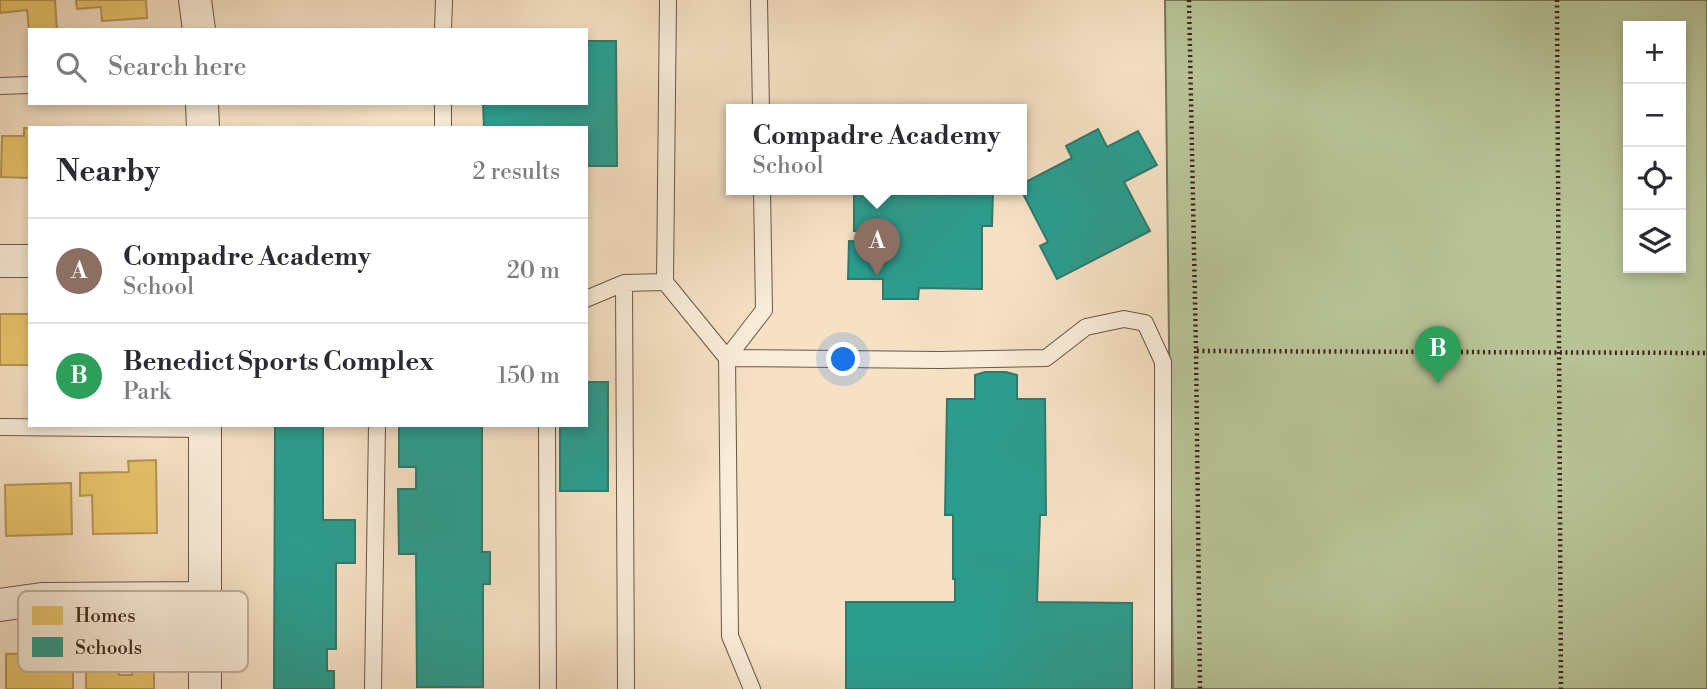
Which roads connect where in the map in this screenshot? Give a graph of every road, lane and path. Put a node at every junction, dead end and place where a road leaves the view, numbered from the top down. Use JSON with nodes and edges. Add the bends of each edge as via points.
{"nodes":[{"id":1,"x":195,"y":0,"type":"edge"},
{"id":2,"x":444,"y":0,"type":"edge"},
{"id":3,"x":668,"y":0,"type":"edge"},
{"id":4,"x":759,"y":0,"type":"edge"},
{"id":5,"x":1189,"y":0,"type":"edge"},
{"id":6,"x":1557,"y":0,"type":"edge"},
{"id":7,"x":199,"y":28,"type":"edge"},
{"id":8,"x":443,"y":28,"type":"edge"},
{"id":9,"x":28,"y":85,"type":"edge"},
{"id":10,"x":0,"y":86,"type":"edge"},
{"id":11,"x":761,"y":104,"type":"edge"},
{"id":12,"x":202,"y":105,"type":"edge"},
{"id":13,"x":443,"y":105,"type":"edge"},
{"id":14,"x":203,"y":126,"type":"edge"},
{"id":15,"x":443,"y":126,"type":"edge"},
{"id":16,"x":762,"y":195,"type":"edge"},
{"id":17,"x":0,"y":261,"type":"edge"},
{"id":18,"x":28,"y":261,"type":"edge"},
{"id":19,"x":665,"y":282,"type":"junction"},
{"id":20,"x":624,"y":284,"type":"junction"},
{"id":21,"x":588,"y":298,"type":"edge"},
{"id":22,"x":1195,"y":351,"type":"junction"},
{"id":23,"x":1559,"y":353,"type":"junction"},
{"id":24,"x":1707,"y":353,"type":"edge"},
{"id":25,"x":727,"y":358,"type":"junction"},
{"id":26,"x":205,"y":427,"type":"edge"},
{"id":27,"x":377,"y":427,"type":"edge"},
{"id":28,"x":547,"y":427,"type":"edge"},
{"id":29,"x":0,"y":428,"type":"edge"},
{"id":30,"x":205,"y":591,"type":"edge"},
{"id":31,"x":18,"y":602,"type":"edge"},
{"id":32,"x":0,"y":605,"type":"edge"},
{"id":33,"x":373,"y":689,"type":"edge"},
{"id":34,"x":548,"y":689,"type":"edge"},
{"id":35,"x":626,"y":689,"type":"edge"},
{"id":36,"x":752,"y":689,"type":"edge"},
{"id":37,"x":1163,"y":689,"type":"edge"},
{"id":38,"x":1200,"y":689,"type":"edge"},
{"id":39,"x":1561,"y":689,"type":"edge"}],
"edges":[{"from":1,"to":7,"type":"street"},
{"from":2,"to":8,"type":"lane"},
{"from":3,"to":19,"type":"lane"},
{"from":4,"to":11,"type":"lane"},
{"from":5,"to":22,"type":"path"},
{"from":6,"to":23,"type":"path"},
{"from":9,"to":10,"type":"lane"},
{"from":12,"to":14,"type":"street"},
{"from":13,"to":15,"type":"lane"},
{"from":16,"to":25,"type":"lane","via":[[764,310]]},
{"from":17,"to":18,"type":"street"},
{"from":19,"to":20,"type":"lane"},
{"from":19,"to":25,"type":"lane"},
{"from":20,"to":21,"type":"lane"},
{"from":20,"to":35,"type":"lane"},
{"from":22,"to":23,"type":"path"},
{"from":22,"to":38,"type":"path"},
{"from":23,"to":24,"type":"path"},
{"from":23,"to":39,"type":"path"},
{"from":25,"to":36,"type":"lane","via":[[730,636]]},
{"from":25,"to":37,"type":"lane","via":[[1046,358],[1086,327],[1124,319],[1145,323],[1163,362]]},
{"from":26,"to":29,"type":"lane"},
{"from":26,"to":30,"type":"street"},
{"from":27,"to":33,"type":"lane"},
{"from":28,"to":34,"type":"lane"},
{"from":31,"to":32,"type":"street"}]}
